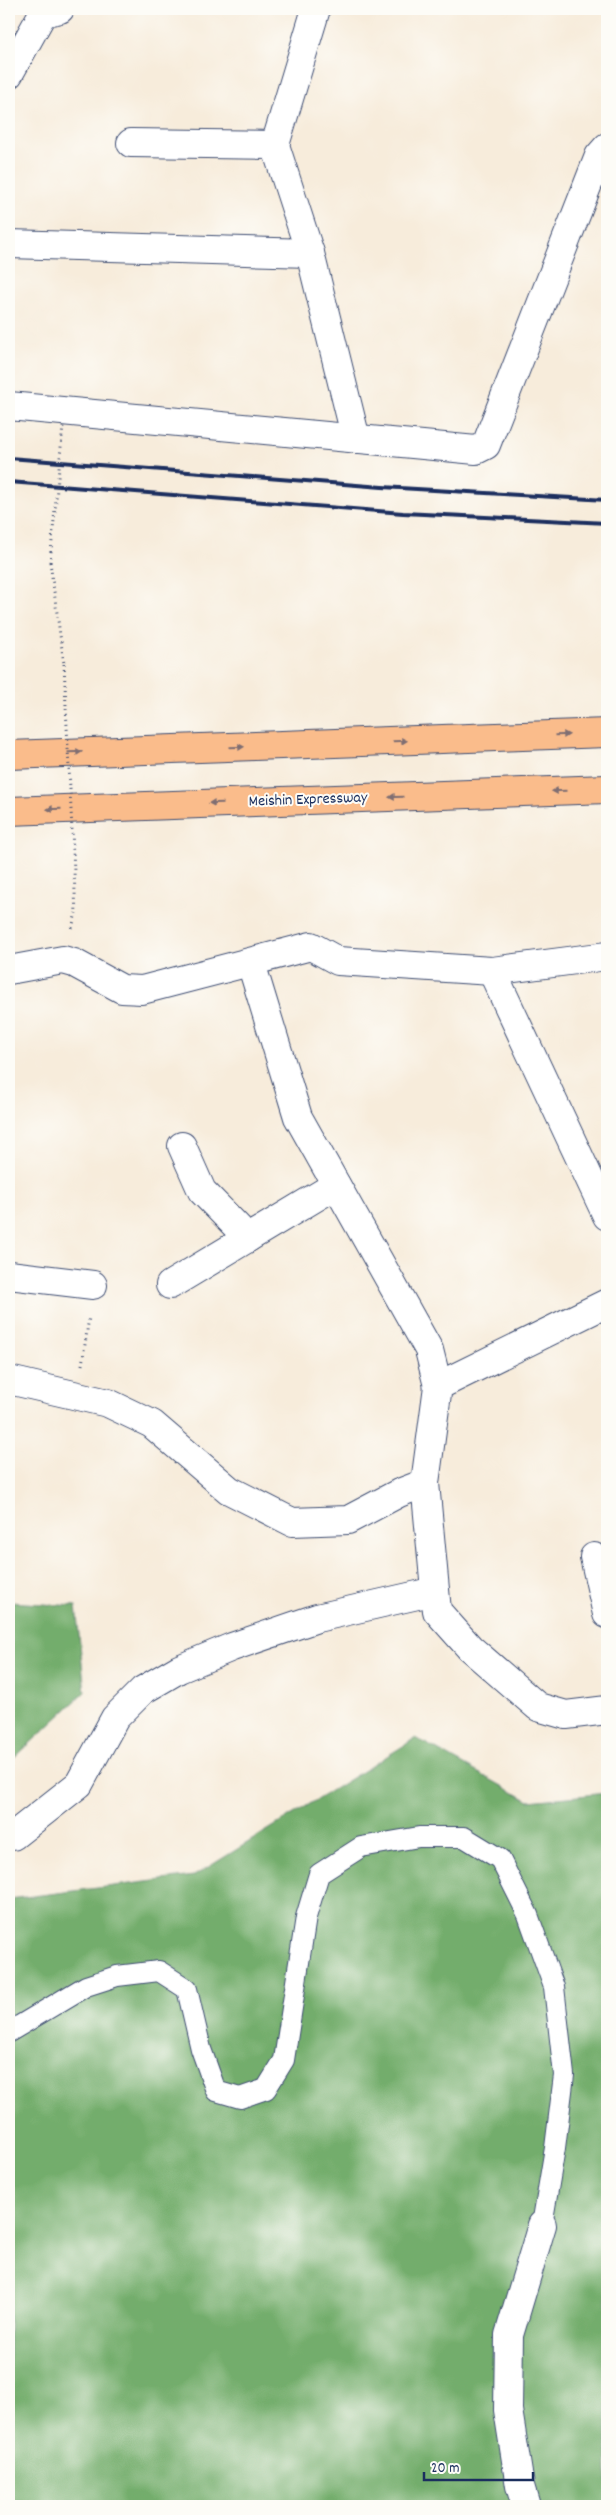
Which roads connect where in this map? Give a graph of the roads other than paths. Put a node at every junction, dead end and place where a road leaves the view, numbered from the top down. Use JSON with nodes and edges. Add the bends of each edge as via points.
{"nodes":[{"id":1,"x":60,"y":9,"type":"edge"},
{"id":2,"x":316,"y":9,"type":"edge"},
{"id":3,"x":9,"y":74,"type":"edge"},
{"id":4,"x":131,"y":143,"type":"dead end"},
{"id":5,"x":275,"y":146,"type":"junction"},
{"id":6,"x":607,"y":147,"type":"edge"},
{"id":7,"x":9,"y":244,"type":"edge"},
{"id":8,"x":310,"y":253,"type":"junction"},
{"id":9,"x":9,"y":406,"type":"edge"},
{"id":10,"x":356,"y":439,"type":"junction"},
{"id":11,"x":607,"y":733,"type":"edge"},
{"id":12,"x":9,"y":755,"type":"edge"},
{"id":13,"x":607,"y":789,"type":"edge"},
{"id":14,"x":9,"y":811,"type":"edge"},
{"id":15,"x":607,"y":956,"type":"edge"},
{"id":16,"x":251,"y":963,"type":"junction"},
{"id":17,"x":9,"y":970,"type":"edge"},
{"id":18,"x":492,"y":971,"type":"junction"},
{"id":19,"x":182,"y":1146,"type":"dead end"},
{"id":20,"x":336,"y":1185,"type":"junction"},
{"id":21,"x":607,"y":1216,"type":"edge"},
{"id":22,"x":248,"y":1238,"type":"junction"},
{"id":23,"x":9,"y":1275,"type":"edge"},
{"id":24,"x":93,"y":1285,"type":"road end"},
{"id":25,"x":170,"y":1285,"type":"dead end"},
{"id":26,"x":607,"y":1303,"type":"edge"},
{"id":27,"x":9,"y":1380,"type":"edge"},
{"id":28,"x":438,"y":1386,"type":"junction"},
{"id":29,"x":425,"y":1483,"type":"junction"},
{"id":30,"x":594,"y":1557,"type":"dead end"},
{"id":31,"x":435,"y":1591,"type":"junction"},
{"id":32,"x":607,"y":1614,"type":"edge"},
{"id":33,"x":607,"y":1710,"type":"edge"},
{"id":34,"x":12,"y":1836,"type":"dead end"},
{"id":35,"x":9,"y":2032,"type":"edge"},
{"id":36,"x":542,"y":2225,"type":"joint"},
{"id":37,"x":526,"y":2506,"type":"edge"}],
"edges":[{"from":1,"to":3,"type":"street","via":[[42,13]]},
{"from":2,"to":5,"type":"street"},
{"from":4,"to":5,"type":"street"},
{"from":5,"to":8,"type":"street"},
{"from":6,"to":10,"type":"street","via":[[599,156],[486,445],[476,450]]},
{"from":7,"to":8,"type":"street"},
{"from":8,"to":10,"type":"street"},
{"from":9,"to":10,"type":"street"},
{"from":12,"to":11,"type":"highway","one_way":true},
{"from":13,"to":14,"type":"highway","name":"Meishin Expressway","one_way":true},
{"from":15,"to":18,"type":"street"},
{"from":16,"to":17,"type":"street","via":[[142,990],[122,989],[63,960]]},
{"from":16,"to":18,"type":"street","via":[[311,946],[338,961]]},
{"from":16,"to":20,"type":"street","via":[[298,1117]]},
{"from":18,"to":21,"type":"street"},
{"from":19,"to":22,"type":"street","via":[[202,1192]]},
{"from":20,"to":22,"type":"street"},
{"from":20,"to":28,"type":"street","via":[[428,1350]]},
{"from":22,"to":25,"type":"street"},
{"from":23,"to":24,"type":"street"},
{"from":26,"to":28,"type":"street"},
{"from":27,"to":29,"type":"street","via":[[108,1403],[152,1424],[228,1490],[292,1522],[348,1520],[399,1492]]},
{"from":28,"to":29,"type":"street"},
{"from":29,"to":31,"type":"street"},
{"from":30,"to":32,"type":"street"},
{"from":31,"to":33,"type":"street","via":[[437,1611],[470,1648],[538,1707],[566,1715]]},
{"from":31,"to":34,"type":"street","via":[[298,1624],[179,1669],[143,1690],[115,1718],[79,1784]]},
{"from":35,"to":36,"type":"lane","via":[[86,1986],[117,1976],[159,1971],[187,1989],[201,2049],[216,2092],[240,2098],[266,2089],[284,2060],[306,1916],[319,1874],[361,1847],[419,1837],[464,1837],[500,1860],[528,1915],[554,1988],[564,2075]]},
{"from":36,"to":37,"type":"street","via":[[509,2335],[508,2410]]}]}
